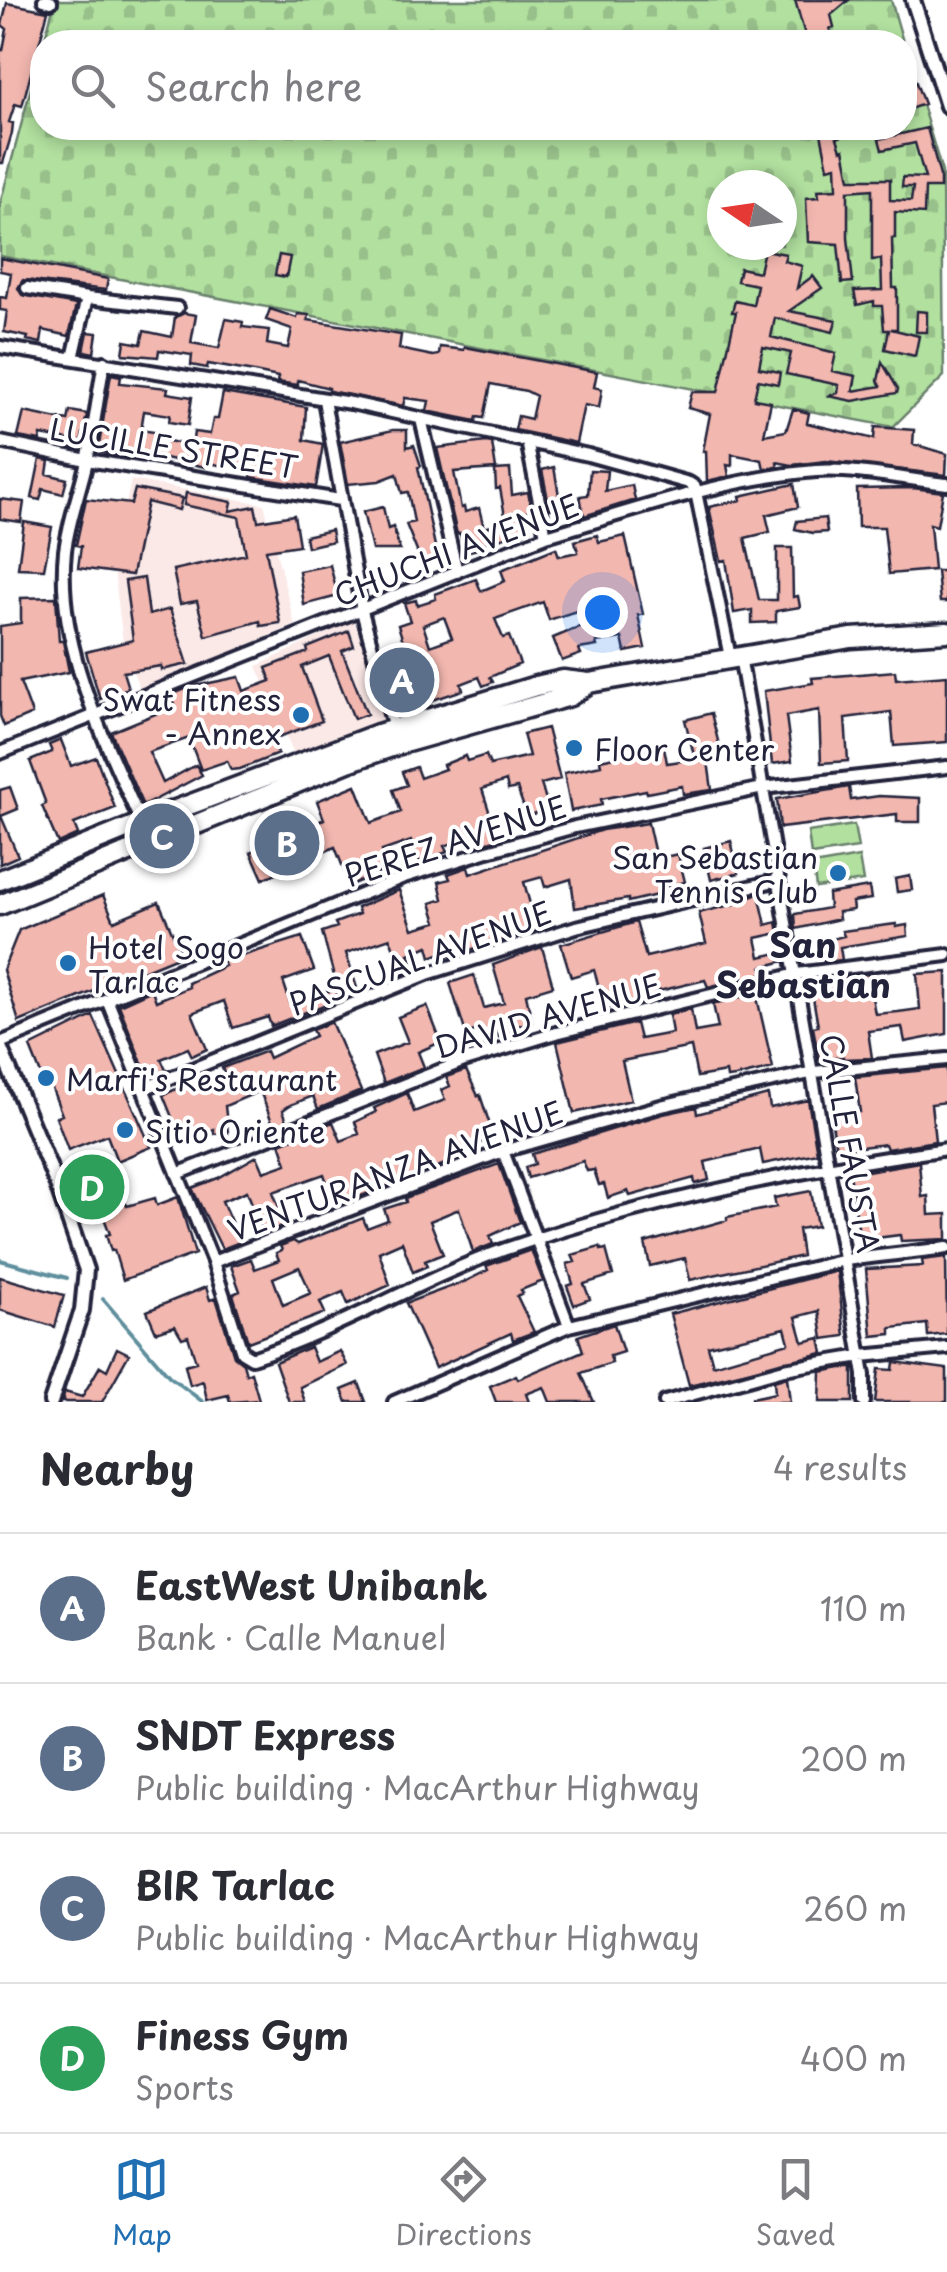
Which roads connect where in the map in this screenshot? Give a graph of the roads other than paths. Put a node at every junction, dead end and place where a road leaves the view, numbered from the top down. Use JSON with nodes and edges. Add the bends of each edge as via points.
{"nodes":[{"id":1,"x":912,"y":0,"type":"edge"},
{"id":2,"x":947,"y":106,"type":"edge"},
{"id":3,"x":27,"y":288,"type":"dead end"},
{"id":4,"x":87,"y":298,"type":"junction"},
{"id":5,"x":177,"y":308,"type":"dead end"},
{"id":6,"x":0,"y":347,"type":"edge"},
{"id":7,"x":74,"y":358,"type":"junction"},
{"id":8,"x":104,"y":362,"type":"junction"},
{"id":9,"x":324,"y":400,"type":"junction"},
{"id":10,"x":421,"y":419,"type":"junction"},
{"id":11,"x":527,"y":441,"type":"junction"},
{"id":12,"x":0,"y":442,"type":"edge"},
{"id":13,"x":87,"y":460,"type":"junction"},
{"id":14,"x":947,"y":484,"type":"edge"},
{"id":15,"x":696,"y":494,"type":"junction"},
{"id":16,"x":340,"y":500,"type":"junction"},
{"id":17,"x":546,"y":536,"type":"junction"},
{"id":18,"x":457,"y":572,"type":"junction"},
{"id":19,"x":362,"y":612,"type":"junction"},
{"id":20,"x":947,"y":632,"type":"edge"},
{"id":21,"x":735,"y":657,"type":"junction"},
{"id":22,"x":589,"y":683,"type":"junction"},
{"id":23,"x":95,"y":714,"type":"junction"},
{"id":24,"x":394,"y":729,"type":"junction"},
{"id":25,"x":0,"y":754,"type":"edge"},
{"id":26,"x":947,"y":767,"type":"edge"},
{"id":27,"x":764,"y":788,"type":"junction"},
{"id":28,"x":141,"y":823,"type":"junction"},
{"id":29,"x":0,"y":880,"type":"edge"},
{"id":30,"x":779,"y":880,"type":"junction"},
{"id":31,"x":0,"y":905,"type":"edge"},
{"id":32,"x":947,"y":954,"type":"edge"},
{"id":33,"x":797,"y":974,"type":"junction"},
{"id":34,"x":106,"y":999,"type":"junction"},
{"id":35,"x":0,"y":1045,"type":"edge"},
{"id":36,"x":947,"y":1059,"type":"edge"},
{"id":37,"x":814,"y":1072,"type":"junction"},
{"id":38,"x":143,"y":1088,"type":"junction"},
{"id":39,"x":947,"y":1149,"type":"edge"},
{"id":40,"x":503,"y":1151,"type":"junction"},
{"id":41,"x":830,"y":1168,"type":"junction"},
{"id":42,"x":176,"y":1174,"type":"junction"},
{"id":43,"x":537,"y":1240,"type":"junction"},
{"id":44,"x":947,"y":1248,"type":"edge"},
{"id":45,"x":845,"y":1260,"type":"junction"},
{"id":46,"x":213,"y":1262,"type":"junction"},
{"id":47,"x":569,"y":1326,"type":"junction"},
{"id":48,"x":947,"y":1348,"type":"edge"},
{"id":49,"x":861,"y":1356,"type":"junction"},
{"id":50,"x":51,"y":1402,"type":"edge"},
{"id":51,"x":394,"y":1402,"type":"edge"},
{"id":52,"x":665,"y":1402,"type":"edge"},
{"id":53,"x":864,"y":1402,"type":"edge"}],
"edges":[{"from":1,"to":2,"type":"street"},
{"from":3,"to":4,"type":"street"},
{"from":4,"to":5,"type":"street"},
{"from":4,"to":7,"type":"street"},
{"from":6,"to":7,"type":"street"},
{"from":7,"to":8,"type":"street"},
{"from":8,"to":9,"type":"street"},
{"from":8,"to":13,"type":"street"},
{"from":9,"to":10,"type":"street"},
{"from":9,"to":16,"type":"street"},
{"from":10,"to":11,"type":"street"},
{"from":10,"to":18,"type":"street"},
{"from":11,"to":15,"type":"street","via":[[674,477]]},
{"from":11,"to":17,"type":"street"},
{"from":12,"to":13,"type":"street","name":"LUCILLE STREET"},
{"from":13,"to":16,"type":"street","name":"LUCILLE STREET"},
{"from":13,"to":23,"type":"street","via":[[70,523],[65,591],[74,652]]},
{"from":14,"to":15,"type":"street","name":"CHUCHI AVENUE","via":[[819,471]]},
{"from":15,"to":17,"type":"street","name":"CHUCHI AVENUE"},
{"from":15,"to":21,"type":"street","name":"CALLE FAUSTA"},
{"from":16,"to":19,"type":"street"},
{"from":17,"to":18,"type":"street","name":"CHUCHI AVENUE"},
{"from":18,"to":19,"type":"street","name":"CHUCHI AVENUE"},
{"from":19,"to":23,"type":"street","name":"CHUCHI AVENUE"},
{"from":19,"to":24,"type":"street"},
{"from":20,"to":21,"type":"highway","via":[[851,638]]},
{"from":21,"to":22,"type":"highway"},
{"from":21,"to":27,"type":"street","name":"CALLE FAUSTA"},
{"from":22,"to":24,"type":"highway","via":[[536,686]]},
{"from":22,"to":31,"type":"highway","via":[[570,696],[348,762]]},
{"from":23,"to":25,"type":"street","name":"CHUCHI AVENUE"},
{"from":23,"to":28,"type":"street"},
{"from":24,"to":28,"type":"highway"},
{"from":26,"to":27,"type":"street","name":"PEREZ AVENUE"},
{"from":27,"to":30,"type":"street","name":"CALLE FAUSTA"},
{"from":27,"to":34,"type":"street","name":"PEREZ AVENUE","via":[[575,827],[404,877]]},
{"from":28,"to":29,"type":"highway"},
{"from":30,"to":33,"type":"street","name":"CALLE FAUSTA"},
{"from":30,"to":38,"type":"street","name":"PASCUAL AVENUE","via":[[576,927],[428,974]]},
{"from":32,"to":33,"type":"street","name":"DAVID AVENUE"},
{"from":33,"to":37,"type":"street","name":"CALLE FAUSTA"},
{"from":33,"to":42,"type":"street","name":"DAVID AVENUE","via":[[464,1061]]},
{"from":34,"to":35,"type":"street","name":"PEREZ AVENUE"},
{"from":34,"to":38,"type":"street"},
{"from":35,"to":50,"type":"street","via":[[86,1270],[82,1310]]},
{"from":36,"to":37,"type":"street","name":"VENTURANZA AVENUE"},
{"from":37,"to":40,"type":"street","name":"VENTURANZA AVENUE"},
{"from":37,"to":41,"type":"street","name":"CALLE FAUSTA"},
{"from":38,"to":42,"type":"street"},
{"from":39,"to":41,"type":"street"},
{"from":40,"to":43,"type":"street"},
{"from":40,"to":46,"type":"street","name":"VENTURANZA AVENUE"},
{"from":41,"to":43,"type":"street","via":[[671,1199]]},
{"from":41,"to":45,"type":"street","name":"CALLE FAUSTA"},
{"from":42,"to":46,"type":"street"},
{"from":43,"to":46,"type":"street","via":[[252,1358],[242,1352]]},
{"from":43,"to":47,"type":"street"},
{"from":44,"to":45,"type":"street"},
{"from":45,"to":47,"type":"street"},
{"from":45,"to":49,"type":"street","name":"CALLE FAUSTA"},
{"from":47,"to":51,"type":"street"},
{"from":48,"to":49,"type":"street"},
{"from":49,"to":52,"type":"street"},
{"from":49,"to":53,"type":"street","name":"CALLE FAUSTA"}]}
